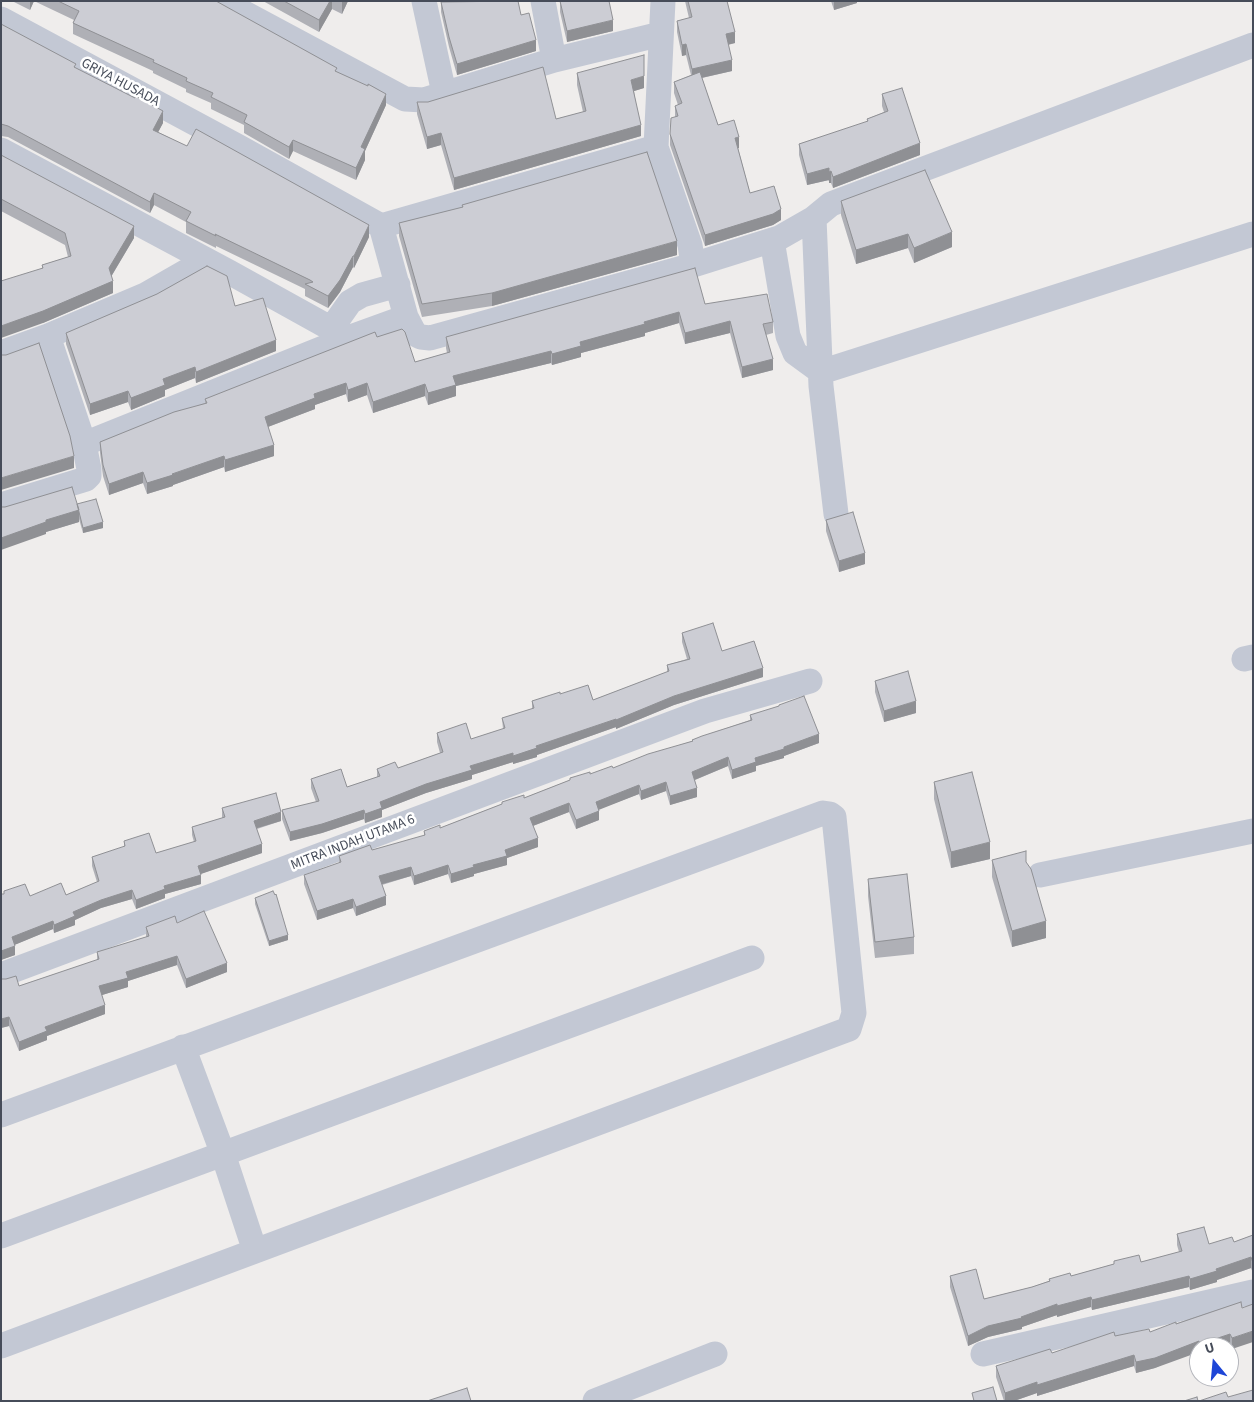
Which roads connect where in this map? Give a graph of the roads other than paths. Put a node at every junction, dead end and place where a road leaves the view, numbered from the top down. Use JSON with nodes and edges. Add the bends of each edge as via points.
{"nodes":[{"id":1,"x":222,"y":1,"type":"edge"},
{"id":2,"x":424,"y":1,"type":"edge"},
{"id":3,"x":543,"y":1,"type":"edge"},
{"id":4,"x":663,"y":1,"type":"edge"},
{"id":5,"x":1,"y":19,"type":"edge"},
{"id":6,"x":661,"y":34,"type":"junction"},
{"id":7,"x":1253,"y":45,"type":"edge"},
{"id":8,"x":554,"y":60,"type":"junction"},
{"id":9,"x":444,"y":93,"type":"junction"},
{"id":10,"x":656,"y":146,"type":"junction"},
{"id":11,"x":1,"y":150,"type":"edge"},
{"id":12,"x":814,"y":218,"type":"junction"},
{"id":13,"x":381,"y":226,"type":"junction"},
{"id":14,"x":1253,"y":234,"type":"edge"},
{"id":15,"x":772,"y":240,"type":"junction"},
{"id":16,"x":206,"y":260,"type":"junction"},
{"id":17,"x":693,"y":265,"type":"junction"},
{"id":18,"x":398,"y":285,"type":"junction"},
{"id":19,"x":406,"y":317,"type":"junction"},
{"id":20,"x":339,"y":334,"type":"junction"},
{"id":21,"x":48,"y":336,"type":"junction"},
{"id":22,"x":1,"y":353,"type":"edge"},
{"id":23,"x":810,"y":364,"type":"junction"},
{"id":24,"x":84,"y":444,"type":"junction"},
{"id":25,"x":1,"y":505,"type":"edge"},
{"id":26,"x":836,"y":514,"type":"dead end"},
{"id":27,"x":810,"y":681,"type":"dead end"},
{"id":28,"x":1253,"y":832,"type":"edge"},
{"id":29,"x":1040,"y":874,"type":"dead end"},
{"id":30,"x":752,"y":958,"type":"dead end"},
{"id":31,"x":1,"y":975,"type":"edge"},
{"id":32,"x":183,"y":1047,"type":"junction"},
{"id":33,"x":1,"y":1115,"type":"edge"},
{"id":34,"x":222,"y":1154,"type":"junction"},
{"id":35,"x":1,"y":1236,"type":"edge"},
{"id":36,"x":255,"y":1251,"type":"junction"},
{"id":37,"x":1253,"y":1292,"type":"edge"},
{"id":38,"x":1,"y":1346,"type":"edge"},
{"id":39,"x":715,"y":1354,"type":"dead end"},
{"id":40,"x":983,"y":1354,"type":"dead end"},
{"id":41,"x":595,"y":1401,"type":"edge"}],
"edges":[{"from":1,"to":9,"type":"street","via":[[405,99],[424,100]]},
{"from":2,"to":9,"type":"street"},
{"from":3,"to":8,"type":"street"},
{"from":4,"to":6,"type":"street"},
{"from":5,"to":13,"type":"street","name":"GRIYA HUSADA"},
{"from":6,"to":8,"type":"street"},
{"from":6,"to":10,"type":"street"},
{"from":7,"to":12,"type":"street","via":[[831,204]]},
{"from":8,"to":9,"type":"street"},
{"from":10,"to":13,"type":"street"},
{"from":10,"to":17,"type":"street","via":[[690,245]]},
{"from":11,"to":16,"type":"street"},
{"from":12,"to":15,"type":"street"},
{"from":12,"to":23,"type":"street"},
{"from":13,"to":18,"type":"street"},
{"from":14,"to":23,"type":"street"},
{"from":15,"to":17,"type":"street"},
{"from":15,"to":23,"type":"street","via":[[788,336]]},
{"from":16,"to":20,"type":"street"},
{"from":16,"to":21,"type":"street","via":[[145,295]]},
{"from":17,"to":19,"type":"street","via":[[430,338],[414,334]]},
{"from":18,"to":19,"type":"street"},
{"from":18,"to":20,"type":"street","via":[[362,295],[350,302]]},
{"from":19,"to":20,"type":"street"},
{"from":20,"to":24,"type":"street"},
{"from":21,"to":22,"type":"street"},
{"from":21,"to":24,"type":"street"},
{"from":23,"to":26,"type":"street"},
{"from":24,"to":25,"type":"street","via":[[89,469],[86,479]]},
{"from":27,"to":31,"type":"street","name":"MITRA INDAH UTAMA 6","via":[[705,711]]},
{"from":28,"to":29,"type":"street"},
{"from":30,"to":34,"type":"street"},
{"from":32,"to":33,"type":"street"},
{"from":32,"to":34,"type":"street"},
{"from":32,"to":36,"type":"street","via":[[823,813],[834,817],[854,1013],[849,1029]]},
{"from":34,"to":35,"type":"street"},
{"from":34,"to":36,"type":"street"},
{"from":36,"to":38,"type":"street"},
{"from":37,"to":40,"type":"street"},
{"from":39,"to":41,"type":"street"}]}
